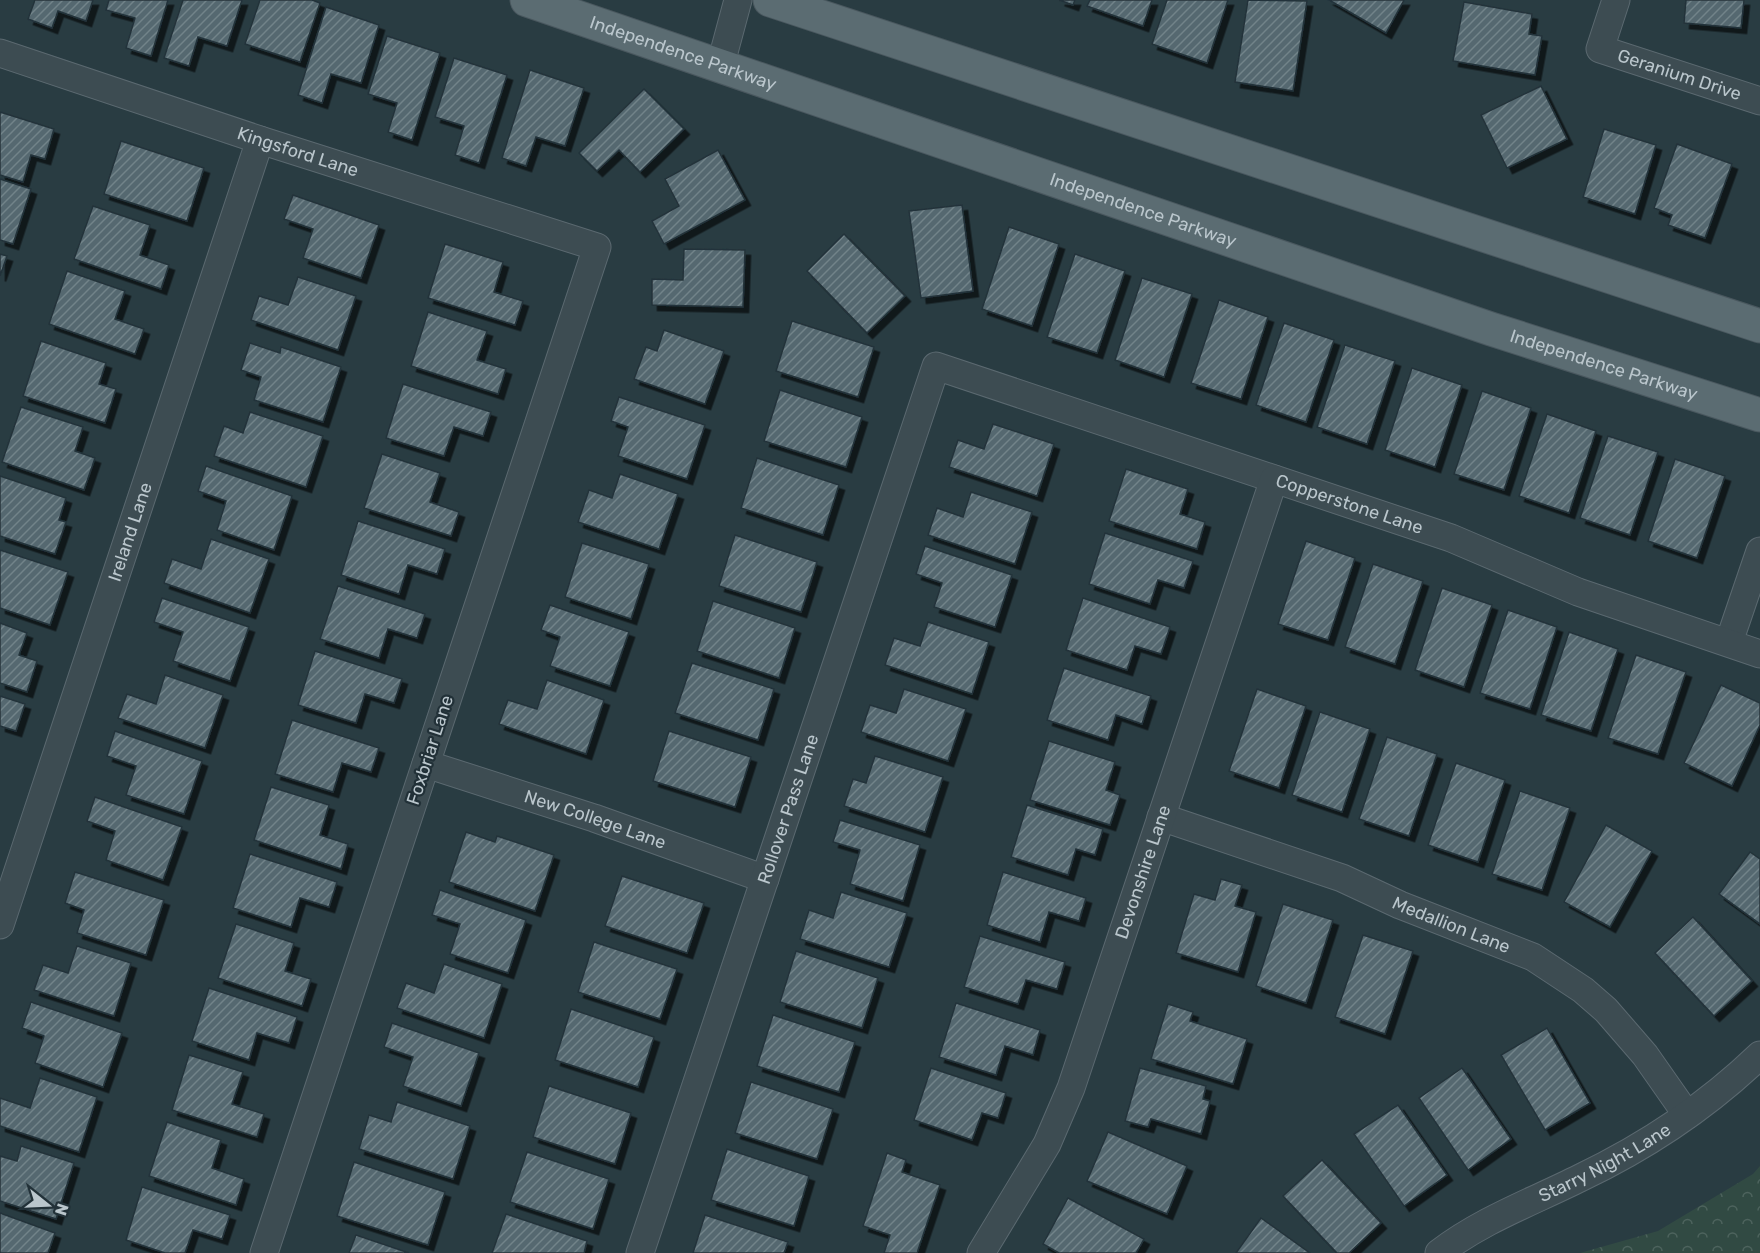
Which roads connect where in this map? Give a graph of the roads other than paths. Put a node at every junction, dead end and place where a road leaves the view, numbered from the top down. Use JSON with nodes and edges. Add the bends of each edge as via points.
{"nodes":[{"id":1,"x":527,"y":0,"type":"edge"},
{"id":2,"x":738,"y":0,"type":"edge"},
{"id":3,"x":770,"y":0,"type":"edge"},
{"id":4,"x":1616,"y":0,"type":"edge"},
{"id":5,"x":0,"y":52,"type":"edge"},
{"id":6,"x":720,"y":67,"type":"junction"},
{"id":7,"x":1760,"y":101,"type":"edge"},
{"id":8,"x":260,"y":140,"type":"junction"},
{"id":9,"x":597,"y":247,"type":"joint"},
{"id":10,"x":1760,"y":326,"type":"edge"},
{"id":11,"x":936,"y":366,"type":"joint"},
{"id":12,"x":1760,"y":415,"type":"edge"},
{"id":13,"x":1274,"y":479,"type":"junction"},
{"id":14,"x":1760,"y":551,"type":"edge"},
{"id":15,"x":1729,"y":642,"type":"junction"},
{"id":16,"x":1760,"y":654,"type":"edge"},
{"id":17,"x":426,"y":764,"type":"junction"},
{"id":18,"x":1161,"y":817,"type":"junction"},
{"id":19,"x":765,"y":879,"type":"junction"},
{"id":20,"x":0,"y":925,"type":"edge"},
{"id":21,"x":1760,"y":1055,"type":"edge"},
{"id":22,"x":1688,"y":1115,"type":"junction"},
{"id":23,"x":264,"y":1253,"type":"edge"},
{"id":24,"x":640,"y":1253,"type":"edge"},
{"id":25,"x":981,"y":1253,"type":"edge"},
{"id":26,"x":1439,"y":1253,"type":"edge"}],
"edges":[{"from":1,"to":6,"type":"main road","name":"Independence Parkway"},
{"from":2,"to":6,"type":"street"},
{"from":3,"to":10,"type":"main road"},
{"from":4,"to":7,"type":"street","name":"Geranium Drive","via":[[1600,49]]},
{"from":5,"to":8,"type":"street","name":"Kingsford Lane"},
{"from":6,"to":12,"type":"main road","name":"Independence Parkway","via":[[1491,329]]},
{"from":8,"to":9,"type":"street","name":"Kingsford Lane"},
{"from":8,"to":20,"type":"street","name":"Ireland Lane"},
{"from":9,"to":17,"type":"street","name":"Foxbriar Lane"},
{"from":11,"to":13,"type":"street","name":"Copperstone Lane"},
{"from":11,"to":19,"type":"street","name":"Rollover Pass Lane"},
{"from":13,"to":15,"type":"street","name":"Copperstone Lane","via":[[1451,538],[1567,588]]},
{"from":13,"to":18,"type":"street","name":"Devonshire Lane"},
{"from":14,"to":15,"type":"street"},
{"from":15,"to":16,"type":"street","name":"Copperstone Lane"},
{"from":17,"to":19,"type":"street","name":"New College Lane"},
{"from":17,"to":23,"type":"street","name":"Foxbriar Lane"},
{"from":18,"to":22,"type":"street","name":"Medallion Lane","via":[[1342,878],[1533,957],[1606,1010],[1639,1047]]},
{"from":18,"to":25,"type":"street","name":"Devonshire Lane","via":[[1060,1116]]},
{"from":19,"to":24,"type":"street","name":"Rollover Pass Lane"},
{"from":21,"to":22,"type":"street","name":"Starry Night Lane"},
{"from":22,"to":26,"type":"street","name":"Starry Night Lane","via":[[1617,1160],[1508,1210]]}]}
